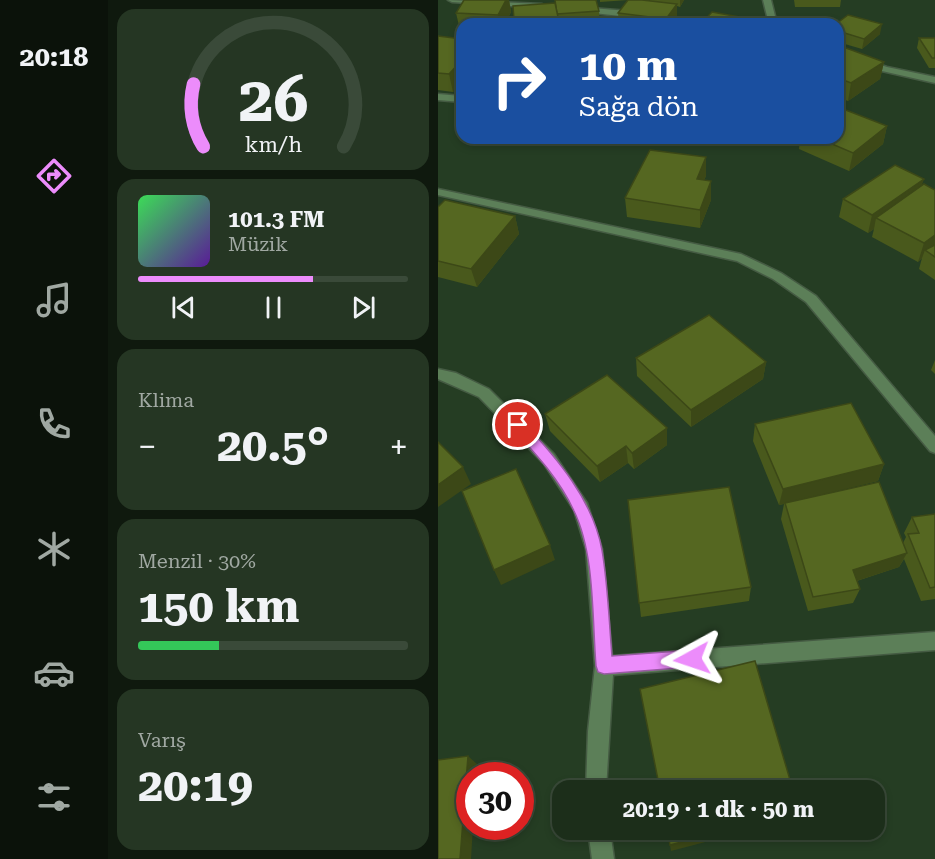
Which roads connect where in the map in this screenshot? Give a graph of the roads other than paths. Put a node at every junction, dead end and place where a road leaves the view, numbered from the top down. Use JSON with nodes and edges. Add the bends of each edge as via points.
{"nodes":[{"id":1,"x":452,"y":0,"type":"edge"},
{"id":2,"x":767,"y":0,"type":"edge"},
{"id":3,"x":554,"y":7,"type":"edge"},
{"id":4,"x":565,"y":8,"type":"edge"},
{"id":5,"x":669,"y":18,"type":"edge"},
{"id":6,"x":772,"y":18,"type":"edge"},
{"id":7,"x":844,"y":56,"type":"edge"},
{"id":8,"x":935,"y":80,"type":"edge"},
{"id":9,"x":438,"y":97,"type":"edge"},
{"id":10,"x":456,"y":98,"type":"edge"},
{"id":11,"x":438,"y":192,"type":"edge"},
{"id":12,"x":438,"y":374,"type":"edge"},
{"id":13,"x":935,"y":447,"type":"edge"},
{"id":14,"x":935,"y":642,"type":"edge"},
{"id":15,"x":604,"y":666,"type":"junction"},
{"id":16,"x":596,"y":780,"type":"edge"},
{"id":17,"x":600,"y":840,"type":"edge"},
{"id":18,"x":603,"y":859,"type":"edge"}],
"edges":[{"from":1,"to":3,"type":"street"},
{"from":2,"to":6,"type":"street"},
{"from":4,"to":5,"type":"street"},
{"from":7,"to":8,"type":"street"},
{"from":9,"to":10,"type":"street"},
{"from":11,"to":13,"type":"street","via":[[741,258],[777,276],[811,299]]},
{"from":12,"to":15,"type":"street","via":[[484,393],[549,459],[581,508],[594,549]]},
{"from":14,"to":15,"type":"street"},
{"from":15,"to":16,"type":"street"},
{"from":17,"to":18,"type":"street"}]}
